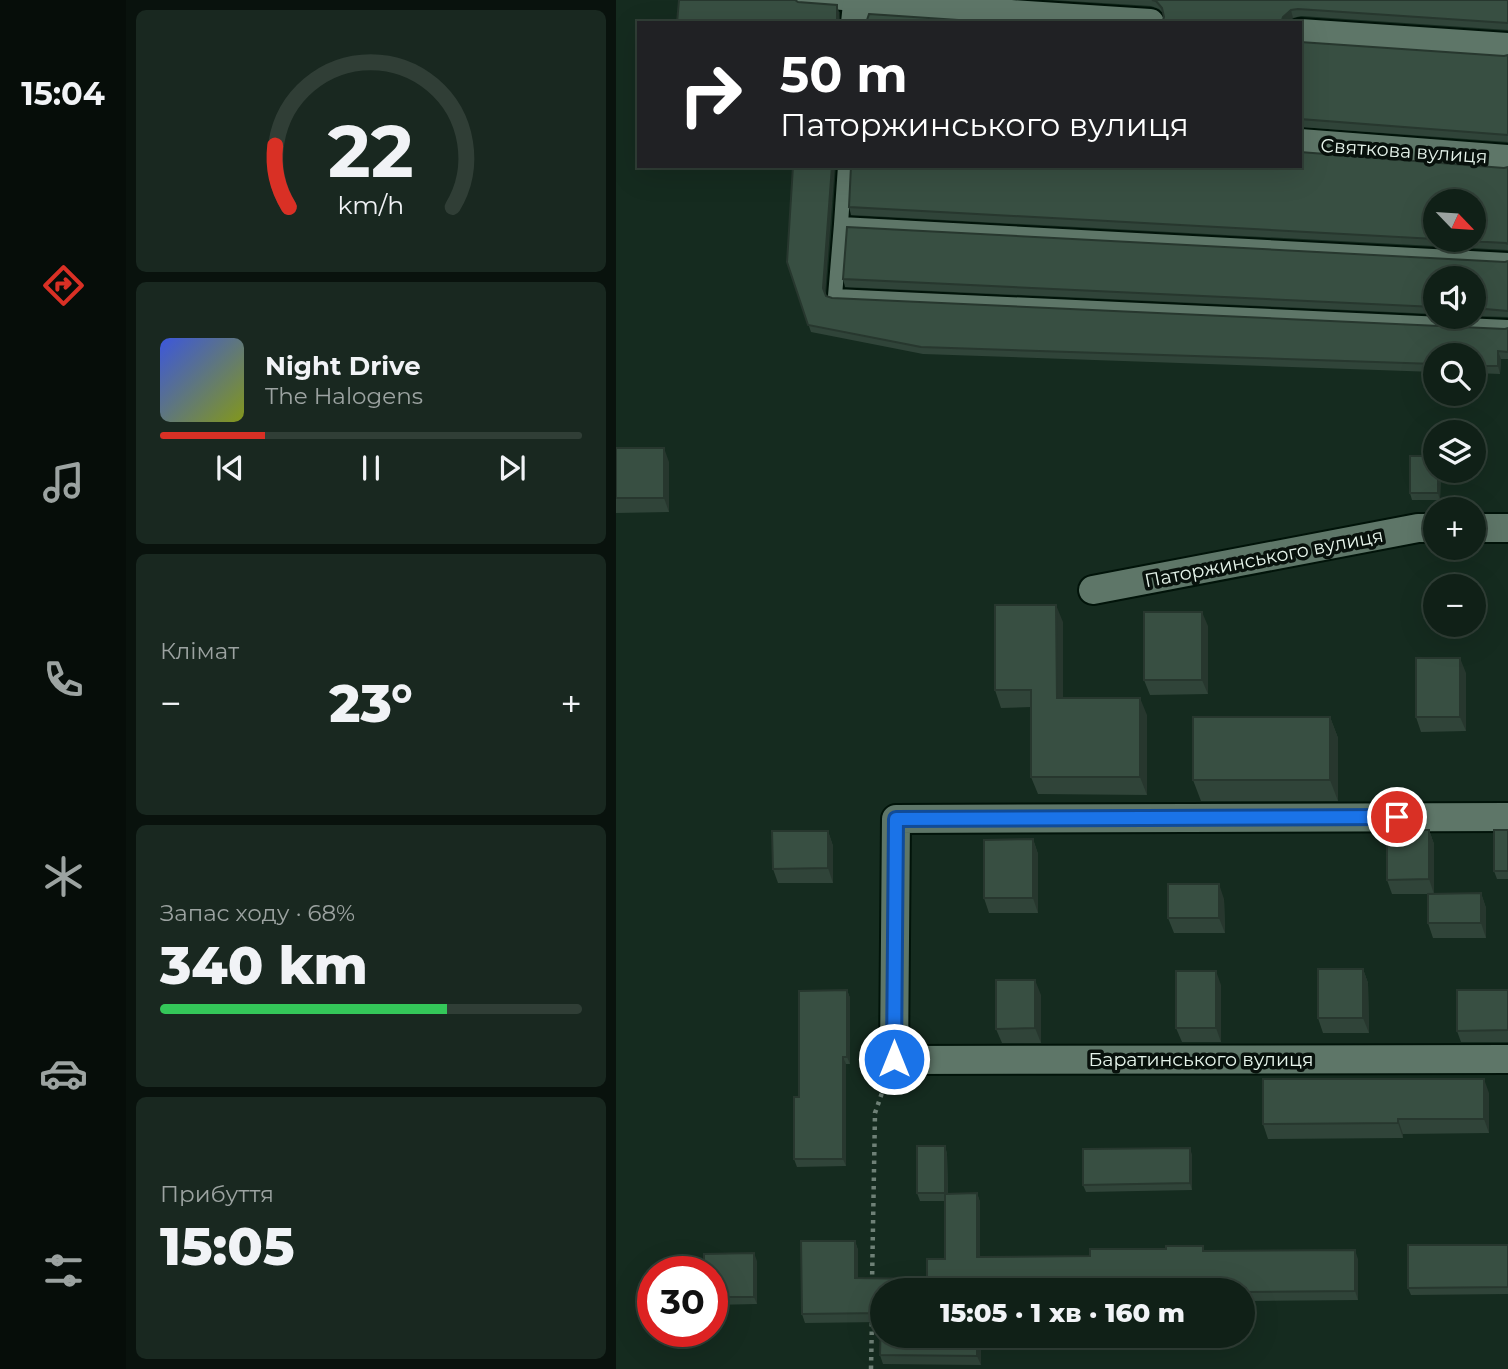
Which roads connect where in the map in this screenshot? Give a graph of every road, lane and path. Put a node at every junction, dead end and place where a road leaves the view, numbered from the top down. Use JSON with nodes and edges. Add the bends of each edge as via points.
{"nodes":[{"id":1,"x":802,"y":0,"type":"edge"},
{"id":2,"x":916,"y":4,"type":"edge"},
{"id":3,"x":856,"y":13,"type":"edge"},
{"id":4,"x":1125,"y":21,"type":"edge"},
{"id":5,"x":1302,"y":33,"type":"edge"},
{"id":6,"x":1508,"y":47,"type":"edge"},
{"id":7,"x":1302,"y":143,"type":"edge"},
{"id":8,"x":1508,"y":159,"type":"edge"},
{"id":9,"x":845,"y":168,"type":"edge"},
{"id":10,"x":841,"y":224,"type":"junction"},
{"id":11,"x":1508,"y":260,"type":"edge"},
{"id":12,"x":1508,"y":327,"type":"edge"},
{"id":13,"x":1486,"y":528,"type":"edge"},
{"id":14,"x":1508,"y":528,"type":"edge"},
{"id":15,"x":1423,"y":529,"type":"edge"},
{"id":16,"x":1093,"y":590,"type":"dead end"},
{"id":17,"x":1508,"y":817,"type":"edge"},
{"id":18,"x":894,"y":1059,"type":"junction"},
{"id":19,"x":1508,"y":1059,"type":"edge"},
{"id":20,"x":872,"y":1278,"type":"edge"},
{"id":21,"x":871,"y":1348,"type":"edge"},
{"id":22,"x":871,"y":1369,"type":"edge"}],
"edges":[{"from":1,"to":3,"type":"lane"},
{"from":2,"to":3,"type":"street"},
{"from":2,"to":4,"type":"street"},
{"from":5,"to":6,"type":"street"},
{"from":7,"to":8,"type":"street","name":"Святкова вулиця"},
{"from":9,"to":10,"type":"lane"},
{"from":10,"to":11,"type":"lane"},
{"from":10,"to":12,"type":"lane","via":[[835,296]]},
{"from":13,"to":14,"type":"street"},
{"from":15,"to":16,"type":"street","name":"Паторжинського вулиця"},
{"from":17,"to":18,"type":"street","via":[[896,819]]},
{"from":18,"to":19,"type":"street","name":"Баратинського вулиця"},
{"from":18,"to":20,"type":"path","via":[[875,1113]]},
{"from":21,"to":22,"type":"path"}]}
